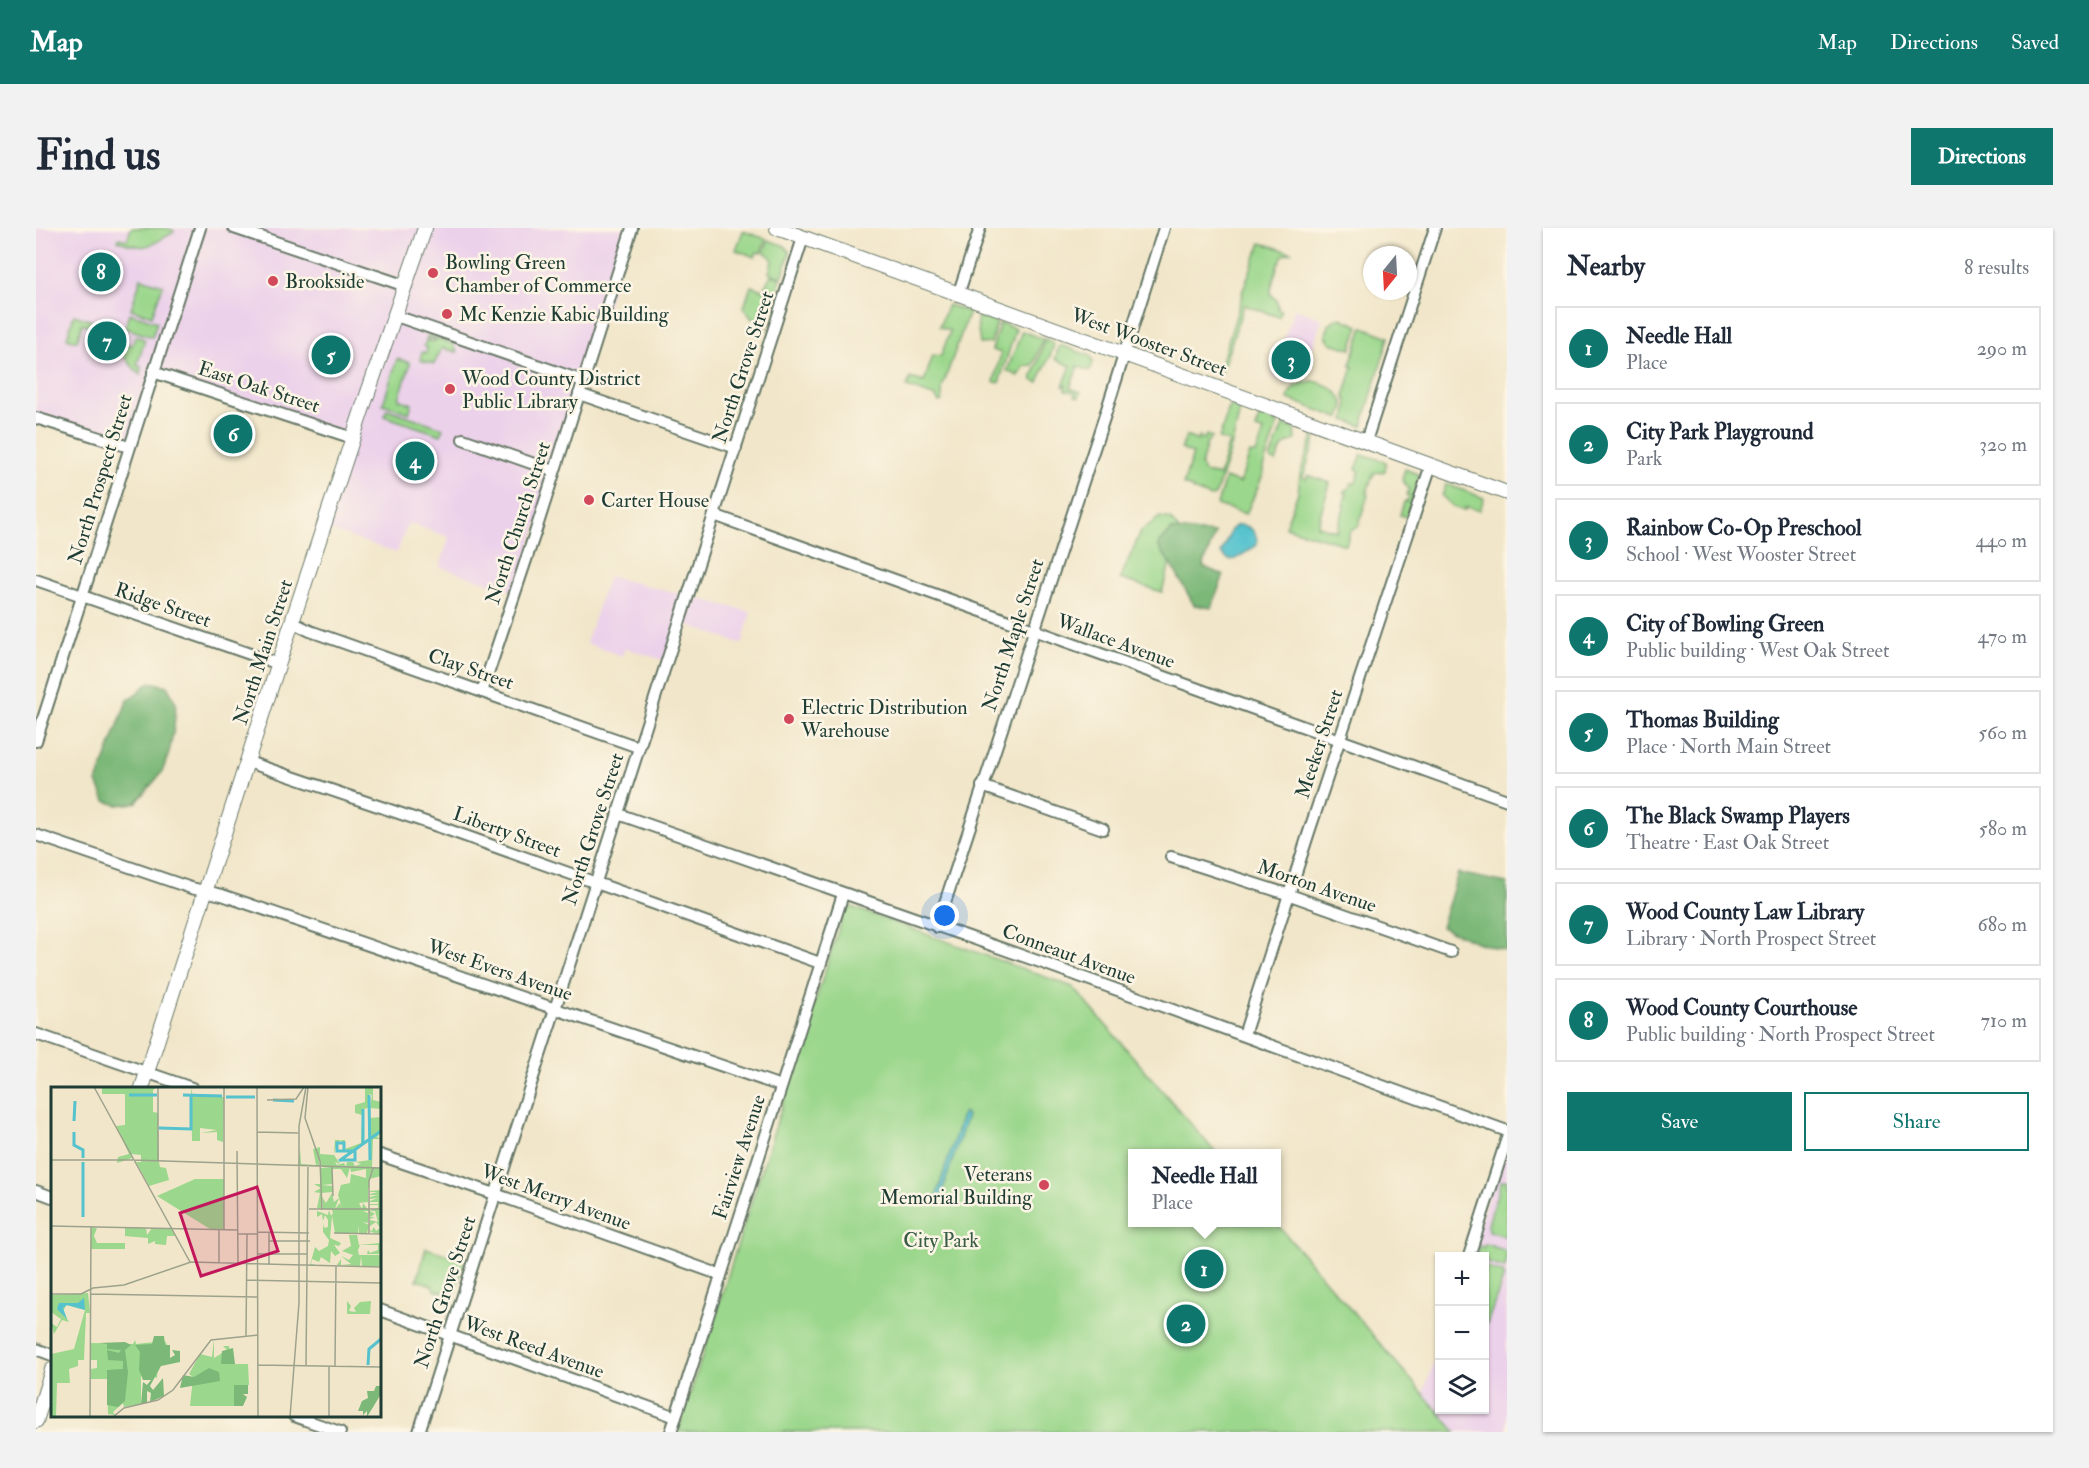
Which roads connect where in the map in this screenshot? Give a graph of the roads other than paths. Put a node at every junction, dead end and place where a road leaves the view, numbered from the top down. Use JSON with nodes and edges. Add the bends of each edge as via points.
{"nodes":[{"id":1,"x":200,"y":228,"type":"edge"},
{"id":2,"x":234,"y":228,"type":"edge"},
{"id":3,"x":425,"y":228,"type":"edge"},
{"id":4,"x":632,"y":228,"type":"edge"},
{"id":5,"x":980,"y":228,"type":"edge"},
{"id":6,"x":1164,"y":228,"type":"edge"},
{"id":7,"x":1435,"y":228,"type":"edge"},
{"id":8,"x":781,"y":229,"type":"edge"},
{"id":9,"x":803,"y":238,"type":"junction"},
{"id":10,"x":406,"y":286,"type":"junction"},
{"id":11,"x":958,"y":295,"type":"junction"},
{"id":12,"x":396,"y":316,"type":"junction"},
{"id":13,"x":1124,"y":354,"type":"junction"},
{"id":14,"x":153,"y":372,"type":"junction"},
{"id":15,"x":583,"y":381,"type":"junction"},
{"id":16,"x":579,"y":394,"type":"junction"},
{"id":17,"x":36,"y":418,"type":"edge"},
{"id":18,"x":353,"y":438,"type":"junction"},
{"id":19,"x":463,"y":439,"type":"dead end"},
{"id":20,"x":1366,"y":441,"type":"junction"},
{"id":21,"x":129,"y":447,"type":"junction"},
{"id":22,"x":736,"y":448,"type":"junction"},
{"id":23,"x":1431,"y":465,"type":"junction"},
{"id":24,"x":554,"y":471,"type":"junction"},
{"id":25,"x":1507,"y":493,"type":"edge"},
{"id":26,"x":714,"y":515,"type":"junction"},
{"id":27,"x":36,"y":580,"type":"edge"},
{"id":28,"x":82,"y":596,"type":"junction"},
{"id":29,"x":292,"y":622,"type":"junction"},
{"id":30,"x":1033,"y":631,"type":"junction"},
{"id":31,"x":279,"y":664,"type":"junction"},
{"id":32,"x":482,"y":692,"type":"junction"},
{"id":33,"x":36,"y":741,"type":"edge"},
{"id":34,"x":1340,"y":741,"type":"junction"},
{"id":35,"x":639,"y":747,"type":"junction"},
{"id":36,"x":248,"y":762,"type":"junction"},
{"id":37,"x":982,"y":786,"type":"junction"},
{"id":38,"x":1507,"y":800,"type":"edge"},
{"id":39,"x":618,"y":814,"type":"junction"},
{"id":40,"x":1103,"y":829,"type":"dead end"},
{"id":41,"x":36,"y":835,"type":"edge"},
{"id":42,"x":1171,"y":857,"type":"dead end"},
{"id":43,"x":595,"y":884,"type":"junction"},
{"id":44,"x":206,"y":891,"type":"junction"},
{"id":45,"x":843,"y":894,"type":"junction"},
{"id":46,"x":1290,"y":895,"type":"junction"},
{"id":47,"x":937,"y":927,"type":"junction"},
{"id":48,"x":1451,"y":952,"type":"dead end"},
{"id":49,"x":820,"y":963,"type":"junction"},
{"id":50,"x":554,"y":1008,"type":"junction"},
{"id":51,"x":36,"y":1034,"type":"edge"},
{"id":52,"x":1244,"y":1035,"type":"junction"},
{"id":53,"x":147,"y":1072,"type":"junction"},
{"id":54,"x":781,"y":1086,"type":"junction"},
{"id":55,"x":143,"y":1087,"type":"edge"},
{"id":56,"x":187,"y":1087,"type":"edge"},
{"id":57,"x":1507,"y":1131,"type":"edge"},
{"id":58,"x":1507,"y":1138,"type":"edge"},
{"id":59,"x":381,"y":1155,"type":"edge"},
{"id":60,"x":36,"y":1191,"type":"edge"},
{"id":61,"x":495,"y":1194,"type":"junction"},
{"id":62,"x":51,"y":1197,"type":"edge"},
{"id":63,"x":1471,"y":1252,"type":"edge"},
{"id":64,"x":721,"y":1275,"type":"junction"},
{"id":65,"x":381,"y":1310,"type":"edge"},
{"id":66,"x":450,"y":1335,"type":"junction"},
{"id":67,"x":36,"y":1349,"type":"edge"},
{"id":68,"x":51,"y":1354,"type":"edge"},
{"id":69,"x":51,"y":1373,"type":"edge"},
{"id":70,"x":676,"y":1416,"type":"junction"},
{"id":71,"x":297,"y":1417,"type":"edge"},
{"id":72,"x":36,"y":1421,"type":"edge"},
{"id":73,"x":340,"y":1432,"type":"edge"},
{"id":74,"x":419,"y":1432,"type":"edge"},
{"id":75,"x":671,"y":1432,"type":"edge"}],
"edges":[{"from":1,"to":14,"type":"street","name":"North Prospect Street"},
{"from":2,"to":10,"type":"street"},
{"from":3,"to":10,"type":"main road","name":"North Main Street"},
{"from":4,"to":15,"type":"street","name":"North Church Street"},
{"from":5,"to":11,"type":"street"},
{"from":6,"to":13,"type":"street","name":"North Maple Street"},
{"from":7,"to":20,"type":"street"},
{"from":8,"to":9,"type":"main road","name":"West Wooster Street"},
{"from":9,"to":11,"type":"main road","name":"West Wooster Street"},
{"from":9,"to":22,"type":"street","name":"North Grove Street"},
{"from":10,"to":12,"type":"main road","name":"North Main Street"},
{"from":11,"to":13,"type":"main road","name":"West Wooster Street"},
{"from":12,"to":15,"type":"street"},
{"from":12,"to":18,"type":"main road","name":"North Main Street"},
{"from":13,"to":20,"type":"main road","name":"West Wooster Street"},
{"from":13,"to":30,"type":"street","name":"North Maple Street"},
{"from":14,"to":18,"type":"street","name":"East Oak Street"},
{"from":14,"to":21,"type":"street","name":"North Prospect Street"},
{"from":15,"to":16,"type":"street","name":"North Church Street"},
{"from":16,"to":22,"type":"street"},
{"from":16,"to":24,"type":"street","name":"North Church Street"},
{"from":17,"to":21,"type":"street"},
{"from":18,"to":29,"type":"main road","name":"North Main Street"},
{"from":19,"to":24,"type":"street"},
{"from":20,"to":23,"type":"main road","name":"West Wooster Street"},
{"from":21,"to":28,"type":"street","name":"North Prospect Street"},
{"from":22,"to":26,"type":"street","name":"North Grove Street"},
{"from":23,"to":25,"type":"main road","name":"West Wooster Street"},
{"from":23,"to":34,"type":"street","name":"Meeker Street"},
{"from":24,"to":32,"type":"street","name":"North Church Street"},
{"from":26,"to":30,"type":"street","name":"Wallace Avenue"},
{"from":26,"to":35,"type":"street","name":"North Grove Street"},
{"from":27,"to":28,"type":"street","name":"Ridge Street"},
{"from":28,"to":31,"type":"street","name":"Ridge Street"},
{"from":28,"to":33,"type":"street","name":"North Prospect Street"},
{"from":29,"to":31,"type":"main road","name":"North Main Street"},
{"from":29,"to":32,"type":"street","name":"Clay Street"},
{"from":30,"to":34,"type":"street","name":"Wallace Avenue"},
{"from":30,"to":37,"type":"street","name":"North Maple Street"},
{"from":31,"to":36,"type":"main road","name":"North Main Street"},
{"from":32,"to":35,"type":"street","name":"Clay Street"},
{"from":34,"to":38,"type":"street","name":"Wallace Avenue"},
{"from":34,"to":46,"type":"street","name":"Meeker Street"},
{"from":35,"to":39,"type":"street","name":"North Grove Street"},
{"from":36,"to":43,"type":"street","name":"Liberty Street"},
{"from":36,"to":44,"type":"main road","name":"North Main Street"},
{"from":37,"to":40,"type":"street"},
{"from":37,"to":47,"type":"street","name":"North Maple Street"},
{"from":39,"to":43,"type":"street","name":"North Grove Street"},
{"from":39,"to":45,"type":"street","name":"Conneaut Avenue"},
{"from":41,"to":44,"type":"street","name":"West Evers Avenue"},
{"from":42,"to":46,"type":"street","name":"Morton Avenue"},
{"from":43,"to":49,"type":"street","name":"Liberty Street"},
{"from":43,"to":50,"type":"street","name":"North Grove Street"},
{"from":44,"to":50,"type":"street","name":"West Evers Avenue"},
{"from":44,"to":53,"type":"main road","name":"North Main Street"},
{"from":45,"to":47,"type":"street","name":"Conneaut Avenue"},
{"from":45,"to":49,"type":"street","name":"Fairview Avenue"},
{"from":46,"to":48,"type":"street","name":"Morton Avenue"},
{"from":46,"to":52,"type":"street","name":"Meeker Street"},
{"from":47,"to":52,"type":"street","name":"Conneaut Avenue"},
{"from":49,"to":54,"type":"street","name":"Fairview Avenue"},
{"from":50,"to":54,"type":"street","name":"West Evers Avenue"},
{"from":50,"to":61,"type":"street","name":"North Grove Street"},
{"from":51,"to":53,"type":"street"},
{"from":52,"to":57,"type":"street","name":"Conneaut Avenue"},
{"from":53,"to":55,"type":"main road","name":"North Main Street"},
{"from":53,"to":56,"type":"street"},
{"from":54,"to":64,"type":"street","name":"Fairview Avenue"},
{"from":58,"to":63,"type":"street"},
{"from":59,"to":61,"type":"street","name":"West Merry Avenue"},
{"from":60,"to":62,"type":"street"},
{"from":61,"to":64,"type":"street","name":"West Merry Avenue"},
{"from":61,"to":66,"type":"street","name":"North Grove Street"},
{"from":64,"to":70,"type":"street","name":"Fairview Avenue"},
{"from":65,"to":66,"type":"street","name":"West Reed Avenue"},
{"from":66,"to":70,"type":"street","name":"West Reed Avenue"},
{"from":66,"to":74,"type":"street","name":"North Grove Street"},
{"from":67,"to":68,"type":"street"},
{"from":69,"to":72,"type":"main road"},
{"from":70,"to":75,"type":"street","name":"Fairview Avenue"},
{"from":71,"to":73,"type":"street"}]}
